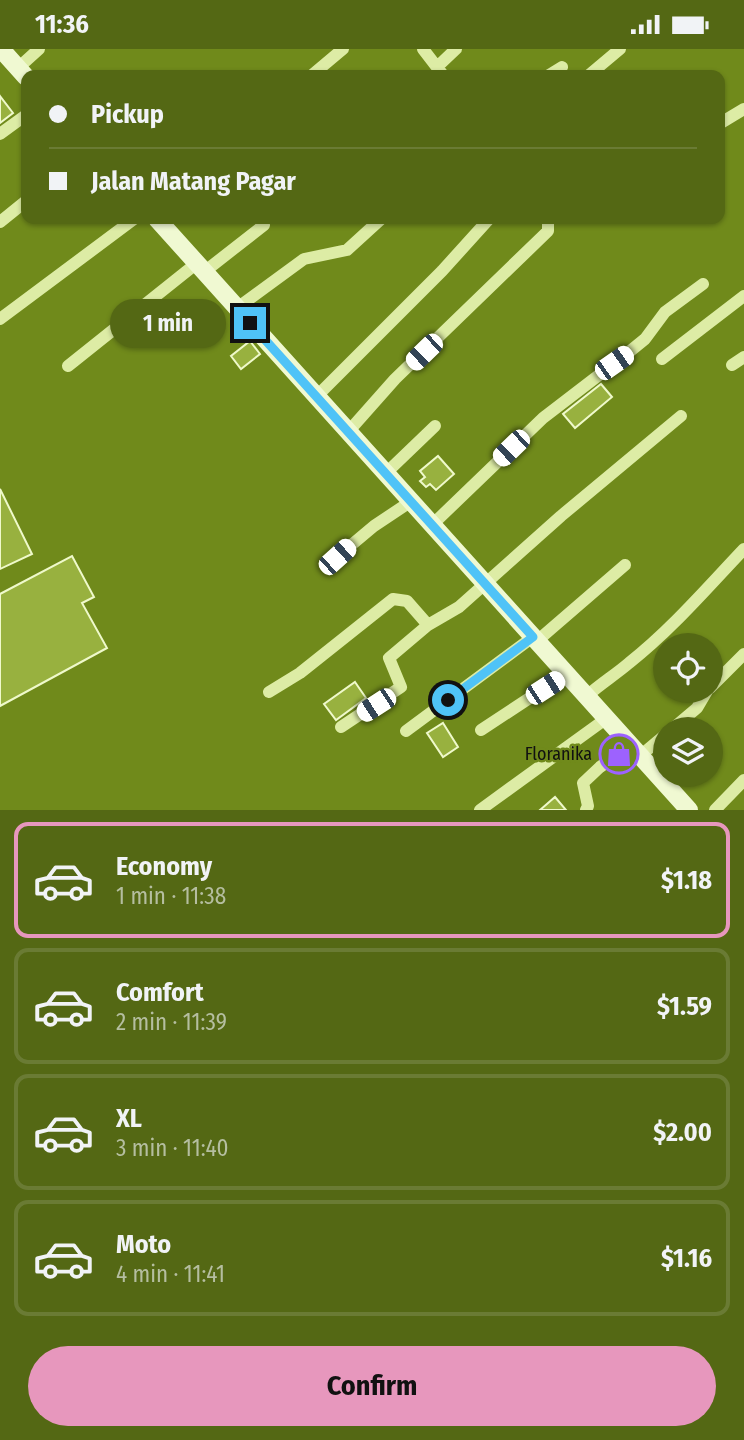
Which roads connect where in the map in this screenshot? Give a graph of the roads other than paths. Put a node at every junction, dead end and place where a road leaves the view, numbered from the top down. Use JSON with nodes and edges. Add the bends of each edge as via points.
{"nodes":[{"id":1,"x":39,"y":49,"type":"edge"},
{"id":2,"x":343,"y":49,"type":"edge"},
{"id":3,"x":423,"y":49,"type":"edge"},
{"id":4,"x":456,"y":49,"type":"edge"},
{"id":5,"x":620,"y":49,"type":"edge"},
{"id":6,"x":2,"y":53,"type":"edge"},
{"id":7,"x":562,"y":67,"type":"dead end"},
{"id":8,"x":23,"y":70,"type":"edge"},
{"id":9,"x":318,"y":70,"type":"edge"},
{"id":10,"x":439,"y":70,"type":"edge"},
{"id":11,"x":441,"y":70,"type":"edge"},
{"id":12,"x":557,"y":70,"type":"edge"},
{"id":13,"x":595,"y":70,"type":"edge"},
{"id":14,"x":21,"y":71,"type":"edge"},
{"id":15,"x":744,"y":109,"type":"edge"},
{"id":16,"x":21,"y":119,"type":"edge"},
{"id":17,"x":725,"y":120,"type":"edge"},
{"id":18,"x":0,"y":134,"type":"edge"},
{"id":19,"x":21,"y":205,"type":"edge"},
{"id":20,"x":0,"y":222,"type":"edge"},
{"id":21,"x":127,"y":224,"type":"edge"},
{"id":22,"x":161,"y":224,"type":"edge"},
{"id":23,"x":376,"y":224,"type":"edge"},
{"id":24,"x":484,"y":224,"type":"edge"},
{"id":25,"x":549,"y":224,"type":"edge"},
{"id":26,"x":264,"y":225,"type":"dead end"},
{"id":27,"x":201,"y":268,"type":"junction"},
{"id":28,"x":704,"y":284,"type":"dead end"},
{"id":29,"x":744,"y":296,"type":"edge"},
{"id":30,"x":237,"y":308,"type":"junction"},
{"id":31,"x":0,"y":319,"type":"edge"},
{"id":32,"x":744,"y":357,"type":"edge"},
{"id":33,"x":662,"y":359,"type":"dead end"},
{"id":34,"x":732,"y":365,"type":"dead end"},
{"id":35,"x":68,"y":366,"type":"dead end"},
{"id":36,"x":317,"y":396,"type":"junction"},
{"id":37,"x":681,"y":416,"type":"dead end"},
{"id":38,"x":435,"y":426,"type":"dead end"},
{"id":39,"x":348,"y":432,"type":"junction"},
{"id":40,"x":385,"y":474,"type":"junction"},
{"id":41,"x":410,"y":502,"type":"junction"},
{"id":42,"x":432,"y":525,"type":"junction"},
{"id":43,"x":744,"y":549,"type":"edge"},
{"id":44,"x":337,"y":557,"type":"dead end"},
{"id":45,"x":625,"y":565,"type":"dead end"},
{"id":46,"x":485,"y":585,"type":"junction"},
{"id":47,"x":428,"y":625,"type":"junction"},
{"id":48,"x":535,"y":639,"type":"junction"},
{"id":49,"x":744,"y":654,"type":"edge"},
{"id":50,"x":566,"y":674,"type":"junction"},
{"id":51,"x":723,"y":675,"type":"edge"},
{"id":52,"x":269,"y":692,"type":"dead end"},
{"id":53,"x":587,"y":696,"type":"junction"},
{"id":54,"x":700,"y":703,"type":"edge"},
{"id":55,"x":686,"y":717,"type":"edge"},
{"id":56,"x":607,"y":718,"type":"junction"},
{"id":57,"x":341,"y":727,"type":"dead end"},
{"id":58,"x":481,"y":730,"type":"dead end"},
{"id":59,"x":406,"y":731,"type":"dead end"},
{"id":60,"x":653,"y":742,"type":"edge"},
{"id":61,"x":636,"y":751,"type":"junction"},
{"id":62,"x":744,"y":781,"type":"edge"},
{"id":63,"x":480,"y":810,"type":"edge"},
{"id":64,"x":586,"y":810,"type":"edge"},
{"id":65,"x":689,"y":810,"type":"edge"},
{"id":66,"x":715,"y":810,"type":"edge"}],
"edges":[{"from":1,"to":8,"type":"street"},
{"from":2,"to":9,"type":"street"},
{"from":3,"to":10,"type":"street"},
{"from":4,"to":11,"type":"street"},
{"from":5,"to":13,"type":"street"},
{"from":6,"to":14,"type":"main road"},
{"from":7,"to":12,"type":"street"},
{"from":15,"to":17,"type":"street"},
{"from":16,"to":18,"type":"street"},
{"from":19,"to":20,"type":"street"},
{"from":21,"to":31,"type":"street"},
{"from":22,"to":27,"type":"main road"},
{"from":23,"to":30,"type":"street","via":[[347,250],[304,259]]},
{"from":24,"to":36,"type":"street"},
{"from":25,"to":39,"type":"street","via":[[548,231],[395,379]]},
{"from":26,"to":27,"type":"street"},
{"from":27,"to":30,"type":"main road"},
{"from":27,"to":35,"type":"street"},
{"from":28,"to":42,"type":"street","via":[[665,311],[645,339],[543,418]]},
{"from":29,"to":33,"type":"street"},
{"from":30,"to":36,"type":"main road"},
{"from":32,"to":34,"type":"street"},
{"from":36,"to":39,"type":"main road"},
{"from":37,"to":46,"type":"street"},
{"from":38,"to":40,"type":"street"},
{"from":39,"to":40,"type":"main road"},
{"from":40,"to":41,"type":"main road"},
{"from":41,"to":42,"type":"main road"},
{"from":41,"to":44,"type":"street"},
{"from":42,"to":46,"type":"main road"},
{"from":43,"to":53,"type":"street","via":[[629,664]]},
{"from":45,"to":48,"type":"street"},
{"from":46,"to":47,"type":"street"},
{"from":46,"to":48,"type":"main road"},
{"from":47,"to":52,"type":"street","via":[[407,601],[393,599]]},
{"from":47,"to":57,"type":"street","via":[[389,657],[401,687]]},
{"from":48,"to":50,"type":"main road"},
{"from":48,"to":59,"type":"street"},
{"from":49,"to":51,"type":"street"},
{"from":50,"to":53,"type":"main road"},
{"from":50,"to":58,"type":"street"},
{"from":53,"to":56,"type":"main road"},
{"from":54,"to":55,"type":"street"},
{"from":56,"to":61,"type":"main road"},
{"from":56,"to":63,"type":"street"},
{"from":60,"to":61,"type":"street"},
{"from":61,"to":64,"type":"street","via":[[600,767],[583,783]]},
{"from":61,"to":65,"type":"main road"},
{"from":62,"to":66,"type":"street"}]}
